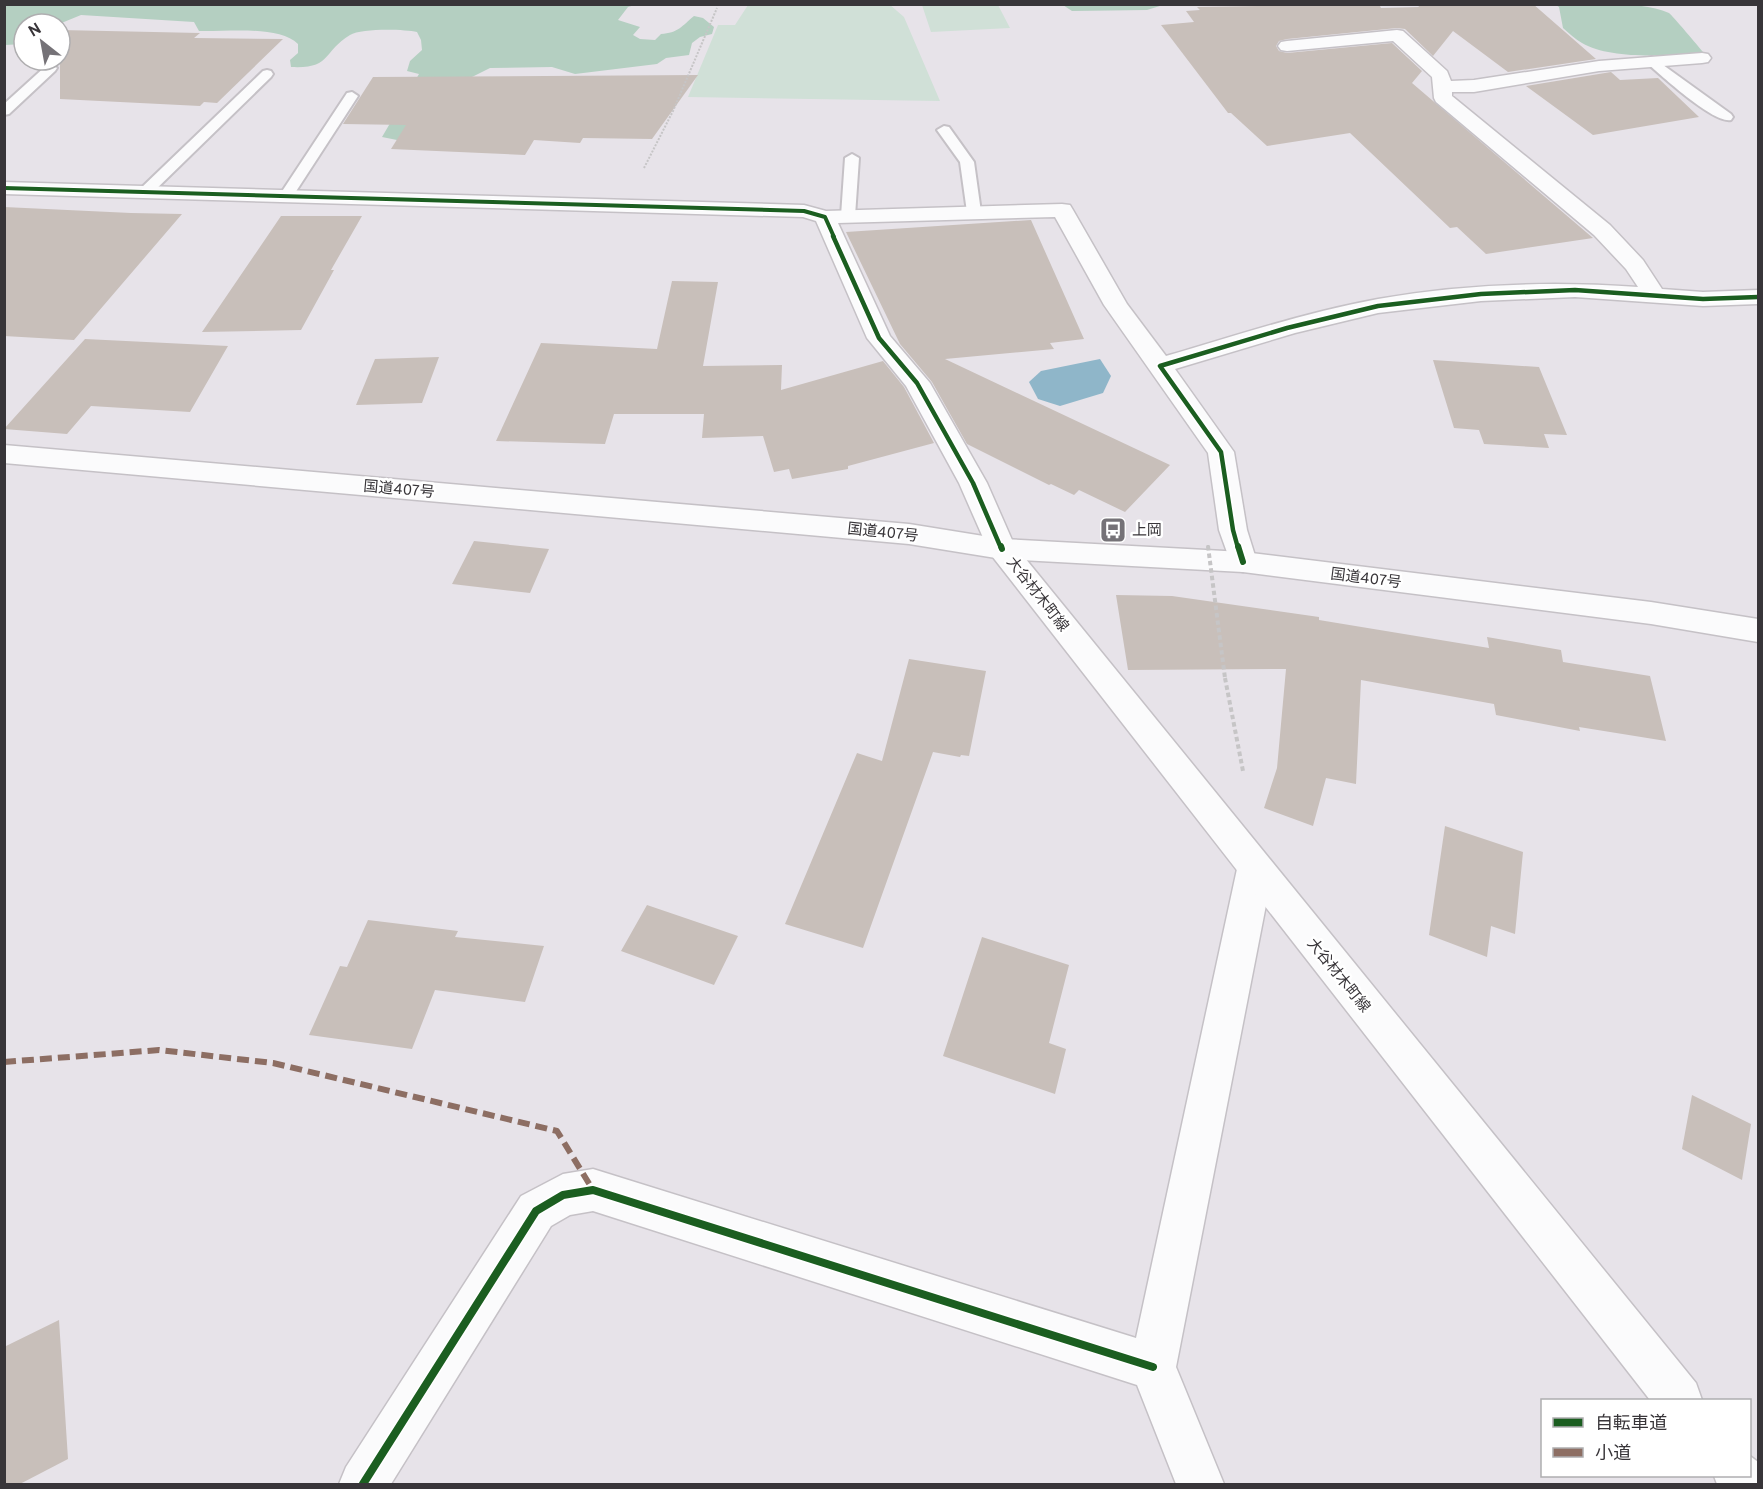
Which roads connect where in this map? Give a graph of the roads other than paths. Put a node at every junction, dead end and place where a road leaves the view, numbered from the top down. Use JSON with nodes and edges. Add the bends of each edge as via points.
{"nodes":[{"id":1,"x":1287,"y":46,"type":"dead end"},
{"id":2,"x":1702,"y":58,"type":"dead end"},
{"id":3,"x":1652,"y":61,"type":"junction"},
{"id":4,"x":47,"y":72,"type":"edge"},
{"id":5,"x":267,"y":74,"type":"dead end"},
{"id":6,"x":1442,"y":87,"type":"junction"},
{"id":7,"x":352,"y":96,"type":"dead end"},
{"id":8,"x":4,"y":111,"type":"edge"},
{"id":9,"x":1726,"y":117,"type":"dead end"},
{"id":10,"x":944,"y":130,"type":"dead end"},
{"id":11,"x":852,"y":158,"type":"dead end"},
{"id":12,"x":4,"y":188,"type":"edge"},
{"id":13,"x":144,"y":193,"type":"junction"},
{"id":14,"x":286,"y":196,"type":"junction"},
{"id":15,"x":974,"y":212,"type":"junction"},
{"id":16,"x":848,"y":216,"type":"junction"},
{"id":17,"x":825,"y":217,"type":"junction"},
{"id":18,"x":1654,"y":295,"type":"junction"},
{"id":19,"x":1758,"y":297,"type":"edge"},
{"id":20,"x":1160,"y":366,"type":"junction"},
{"id":21,"x":4,"y":454,"type":"edge"},
{"id":22,"x":1002,"y":549,"type":"junction"},
{"id":23,"x":1243,"y":562,"type":"junction"},
{"id":24,"x":1758,"y":631,"type":"edge"},
{"id":25,"x":1255,"y":869,"type":"junction"},
{"id":26,"x":1153,"y":1367,"type":"junction"},
{"id":27,"x":1677,"y":1399,"type":"edge"},
{"id":28,"x":363,"y":1485,"type":"edge"},
{"id":29,"x":1200,"y":1485,"type":"edge"}],
"edges":[{"from":1,"to":6,"type":"main road","via":[[1397,35],[1440,75]]},
{"from":2,"to":3,"type":"main road"},
{"from":3,"to":6,"type":"main road"},
{"from":3,"to":9,"type":"lane"},
{"from":4,"to":8,"type":"lane"},
{"from":5,"to":13,"type":"lane"},
{"from":6,"to":18,"type":"main road","via":[[1443,98],[1602,230],[1635,265]]},
{"from":7,"to":14,"type":"lane"},
{"from":10,"to":15,"type":"lane","via":[[967,162]]},
{"from":11,"to":16,"type":"lane"},
{"from":12,"to":13,"type":"main road"},
{"from":13,"to":14,"type":"main road"},
{"from":14,"to":17,"type":"main road","via":[[804,212]]},
{"from":15,"to":16,"type":"main road"},
{"from":15,"to":20,"type":"main road","via":[[1062,210],[1116,305]]},
{"from":16,"to":17,"type":"main road"},
{"from":17,"to":22,"type":"main road","name":"大谷材木町線","via":[[879,338],[917,383],[973,483]]},
{"from":18,"to":19,"type":"main road","via":[[1703,299]]},
{"from":18,"to":20,"type":"main road","via":[[1563,290],[1481,294],[1378,306]]},
{"from":20,"to":23,"type":"main road","via":[[1221,452],[1233,530]]},
{"from":21,"to":22,"type":"main road","name":"国道407号","via":[[909,534]]},
{"from":22,"to":23,"type":"main road","name":"国道407号"},
{"from":22,"to":25,"type":"main road","name":"大谷材木町線"},
{"from":23,"to":24,"type":"main road","name":"国道407号","via":[[1651,613]]},
{"from":25,"to":26,"type":"main road"},
{"from":25,"to":27,"type":"main road","name":"大谷材木町線"},
{"from":26,"to":28,"type":"main road","via":[[593,1190],[563,1195],[536,1210]]},
{"from":26,"to":29,"type":"main road"}]}
